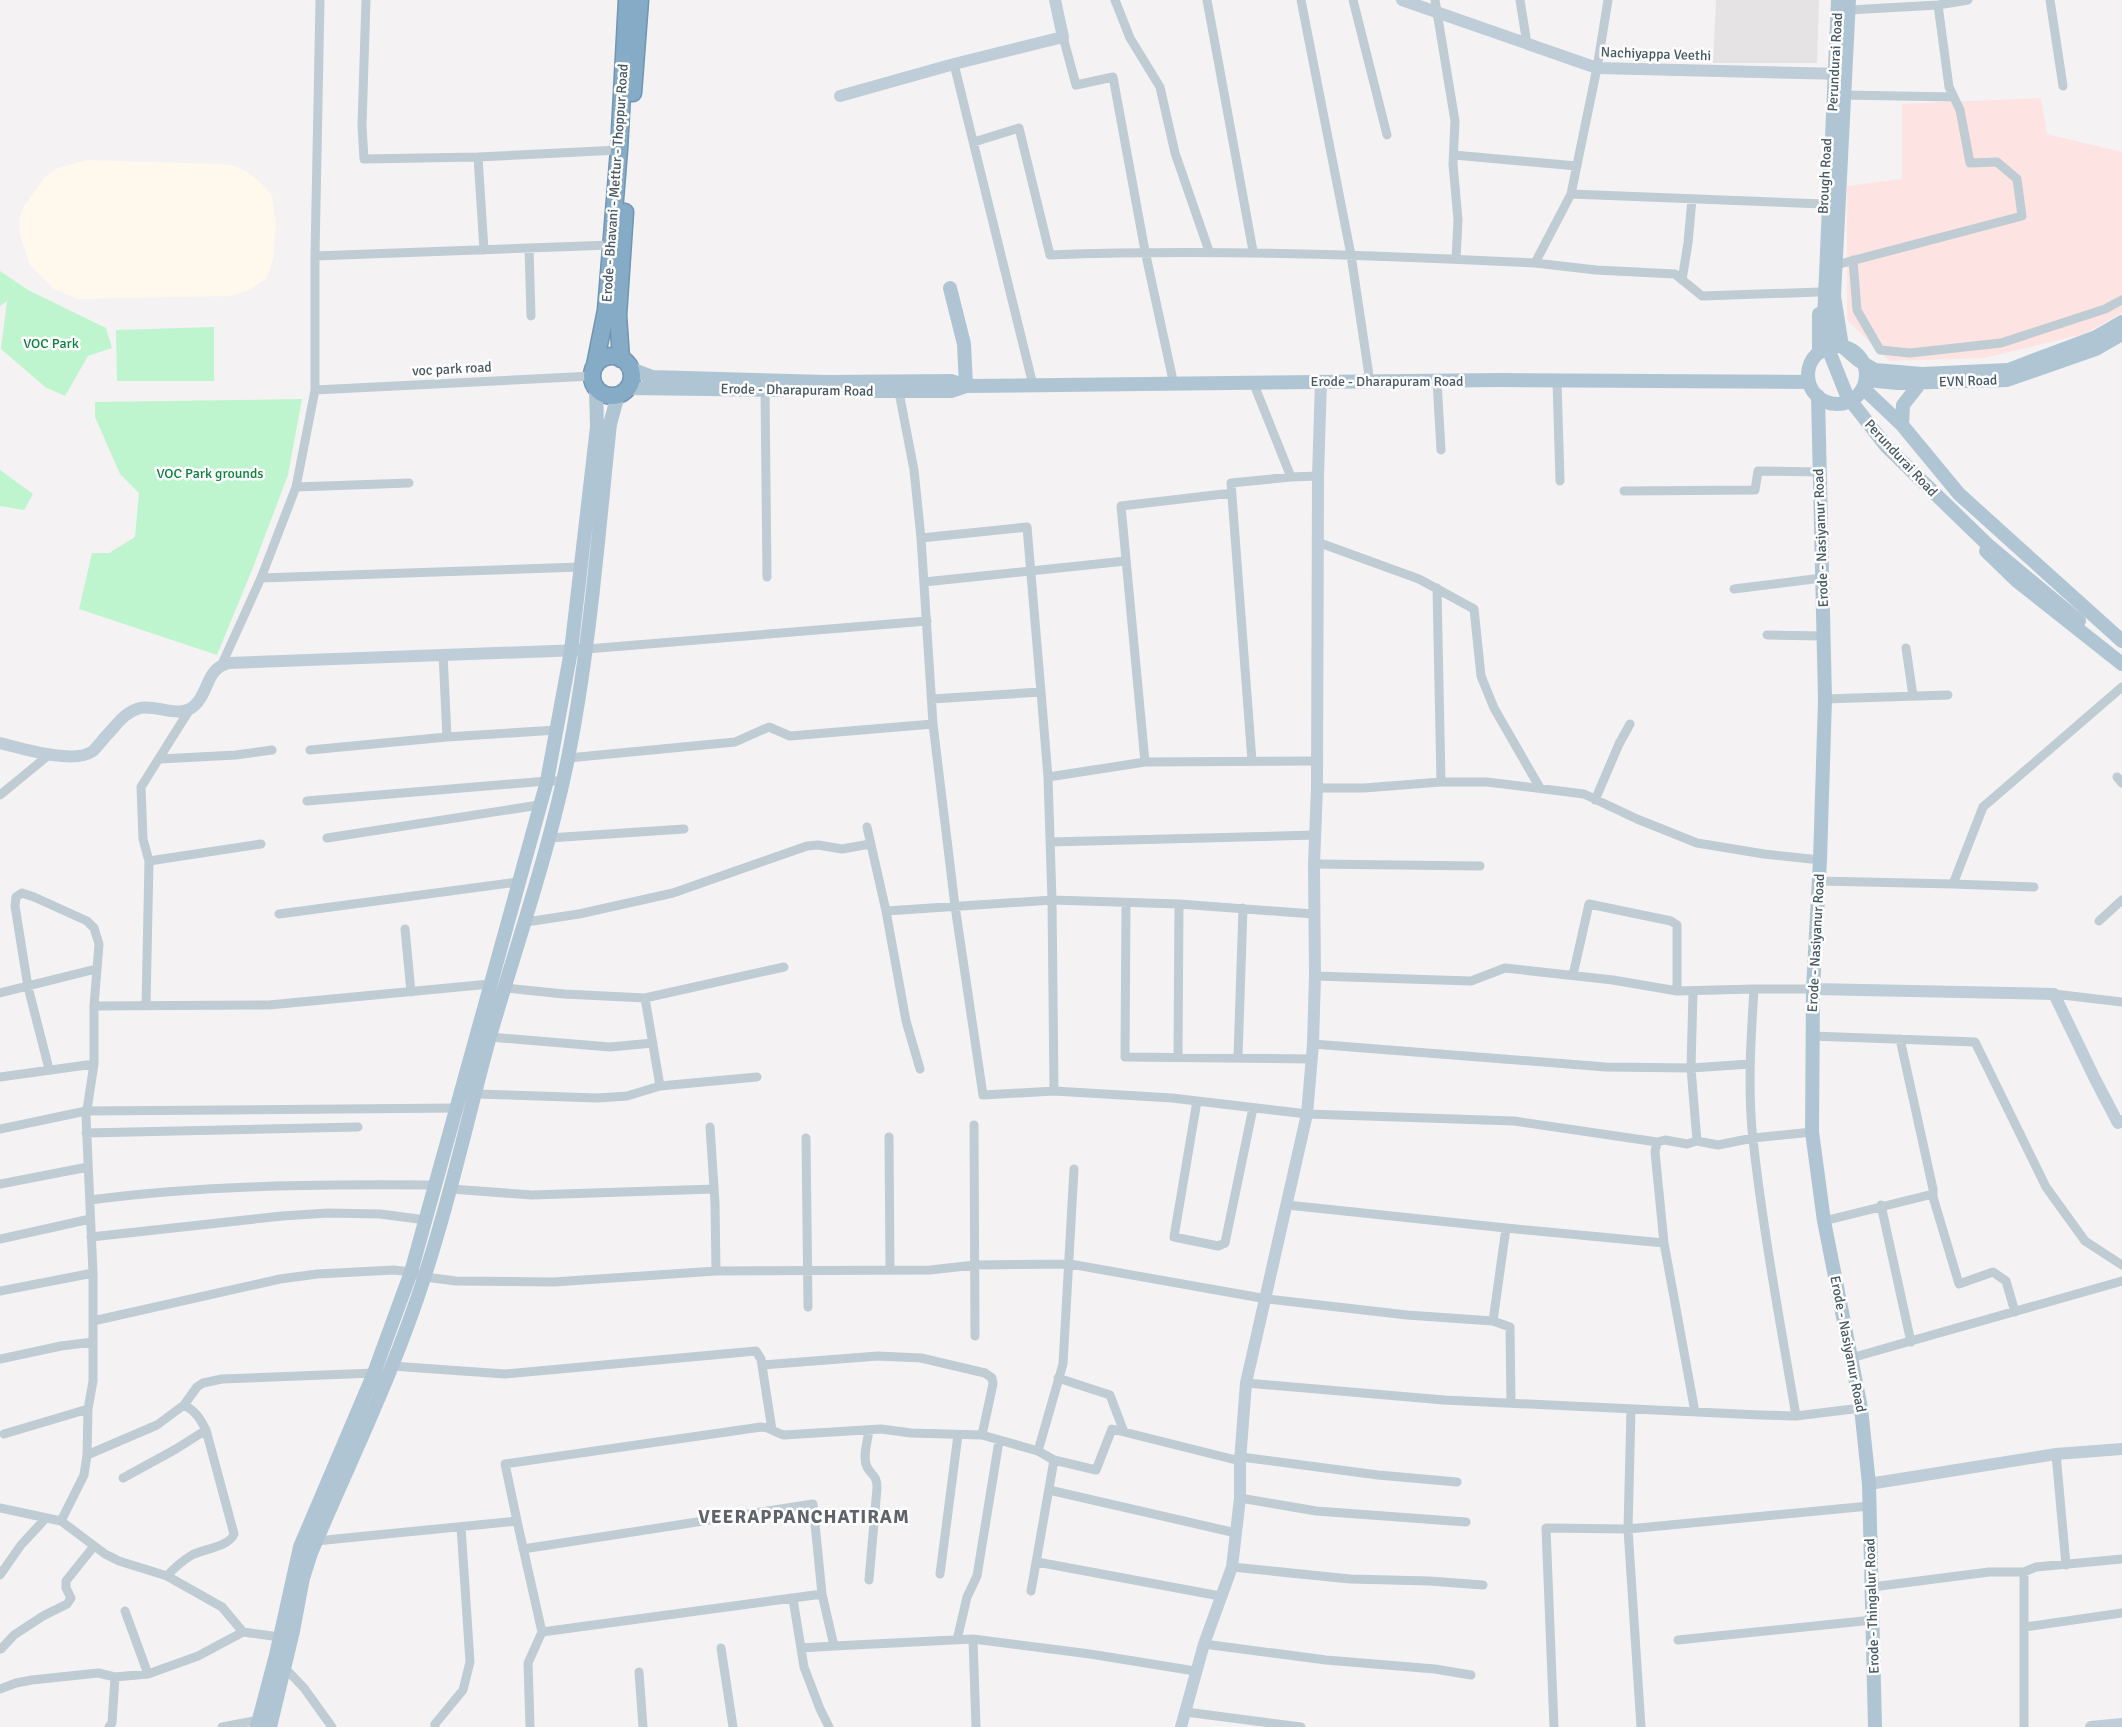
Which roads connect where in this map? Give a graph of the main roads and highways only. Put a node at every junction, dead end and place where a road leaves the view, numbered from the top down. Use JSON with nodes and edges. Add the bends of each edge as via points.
{"nodes":[{"id":1,"x":627,"y":0,"type":"edge"},
{"id":2,"x":640,"y":0,"type":"edge"},
{"id":3,"x":1833,"y":0,"type":"edge"},
{"id":4,"x":1838,"y":0,"type":"edge"},
{"id":5,"x":1847,"y":3,"type":"edge"},
{"id":6,"x":950,"y":288,"type":"dead end"},
{"id":7,"x":1832,"y":329,"type":"junction"},
{"id":8,"x":2121,"y":333,"type":"edge"},
{"id":9,"x":1842,"y":346,"type":"junction"},
{"id":10,"x":1819,"y":353,"type":"junction"},
{"id":11,"x":625,"y":363,"type":"junction"},
{"id":12,"x":594,"y":377,"type":"junction"},
{"id":13,"x":1809,"y":382,"type":"junction"},
{"id":14,"x":1921,"y":382,"type":"junction"},
{"id":15,"x":1864,"y":384,"type":"junction"},
{"id":16,"x":898,"y":386,"type":"junction"},
{"id":17,"x":966,"y":386,"type":"junction"},
{"id":18,"x":623,"y":392,"type":"junction"},
{"id":19,"x":1818,"y":396,"type":"junction"},
{"id":20,"x":1847,"y":402,"type":"junction"},
{"id":21,"x":1902,"y":425,"type":"junction"},
{"id":22,"x":2081,"y":618,"type":"junction"},
{"id":23,"x":2122,"y":642,"type":"edge"},
{"id":24,"x":2122,"y":664,"type":"edge"},
{"id":25,"x":1869,"y":1484,"type":"joint"},
{"id":26,"x":262,"y":1725,"type":"edge"},
{"id":27,"x":1875,"y":1727,"type":"edge"}],
"edges":[{"from":1,"to":12,"type":"highway","name":"Erode - Bhavani - Mettur - Thoppur Road","via":[[606,310]]},
{"from":2,"to":11,"type":"highway","name":"Erode - Bhavani - Mettur - Thoppur Road","via":[[618,315]]},
{"from":3,"to":10,"type":"main road","name":"Brough Road"},
{"from":4,"to":22,"type":"main road","name":"Perundurai Road","bridge":true,"via":[[1824,320],[1836,370],[1847,396],[1886,446],[1989,546]]},
{"from":5,"to":7,"type":"main road","name":"Perundurai Road","via":[[1832,264]]},
{"from":5,"to":9,"type":"main road","name":"Brough Road","via":[[1834,296]]},
{"from":6,"to":17,"type":"main road","via":[[964,344]]},
{"from":7,"to":8,"type":"main road","bridge":true,"via":[[1844,348],[1874,370],[1922,374],[2008,370],[2096,337]]},
{"from":7,"to":22,"type":"main road","name":"Perundurai Road","via":[[1838,359],[1852,392],[1870,418],[1922,472]]},
{"from":8,"to":14,"type":"main road","name":"EVN Road","via":[[2096,349],[2007,380]]},
{"from":9,"to":10,"type":"main road"},
{"from":9,"to":15,"type":"main road","via":[[1856,353],[1862,361],[1866,370]]},
{"from":10,"to":13,"type":"main road","via":[[1809,369]]},
{"from":11,"to":12,"type":"highway","via":[[616,356],[604,358]]},
{"from":11,"to":16,"type":"main road","name":"Erode - Dharapuram Road","via":[[652,376]]},
{"from":11,"to":18,"type":"highway","name":"Erode - Bhavani - Mettur - Thoppur Road","via":[[631,379]]},
{"from":12,"to":18,"type":"highway","via":[[608,396]]},
{"from":12,"to":26,"type":"main road","via":[[597,426],[571,651],[547,781],[411,1272],[374,1373],[300,1547]]},
{"from":13,"to":17,"type":"main road","name":"Erode - Dharapuram Road","via":[[1321,381]]},
{"from":13,"to":19,"type":"main road"},
{"from":14,"to":15,"type":"main road","name":"EVN Road"},
{"from":14,"to":21,"type":"main road","via":[[1903,405]]},
{"from":15,"to":20,"type":"main road","via":[[1858,396]]},
{"from":15,"to":21,"type":"main road"},
{"from":16,"to":17,"type":"main road","name":"Erode - Dharapuram Road","via":[[951,381]]},
{"from":16,"to":18,"type":"main road","name":"Erode - Dharapuram Road"},
{"from":18,"to":26,"type":"main road","via":[[610,424],[586,649],[568,758],[549,838],[490,1037],[425,1277],[392,1366],[316,1541],[303,1578],[284,1667]]},
{"from":19,"to":20,"type":"main road","via":[[1833,404]]},
{"from":19,"to":25,"type":"main road","name":"Erode - Nasiyanur Road","via":[[1825,699],[1813,989],[1812,1132],[1824,1221],[1861,1408]]},
{"from":20,"to":24,"type":"main road","via":[[1874,440],[2004,568]]},
{"from":21,"to":23,"type":"main road","via":[[1959,494]]},
{"from":22,"to":23,"type":"main road","name":"Perundurai Road"},
{"from":22,"to":24,"type":"main road","name":"Perundurai Road"},
{"from":25,"to":27,"type":"main road","name":"Erode - Thingalur Road"}]}
